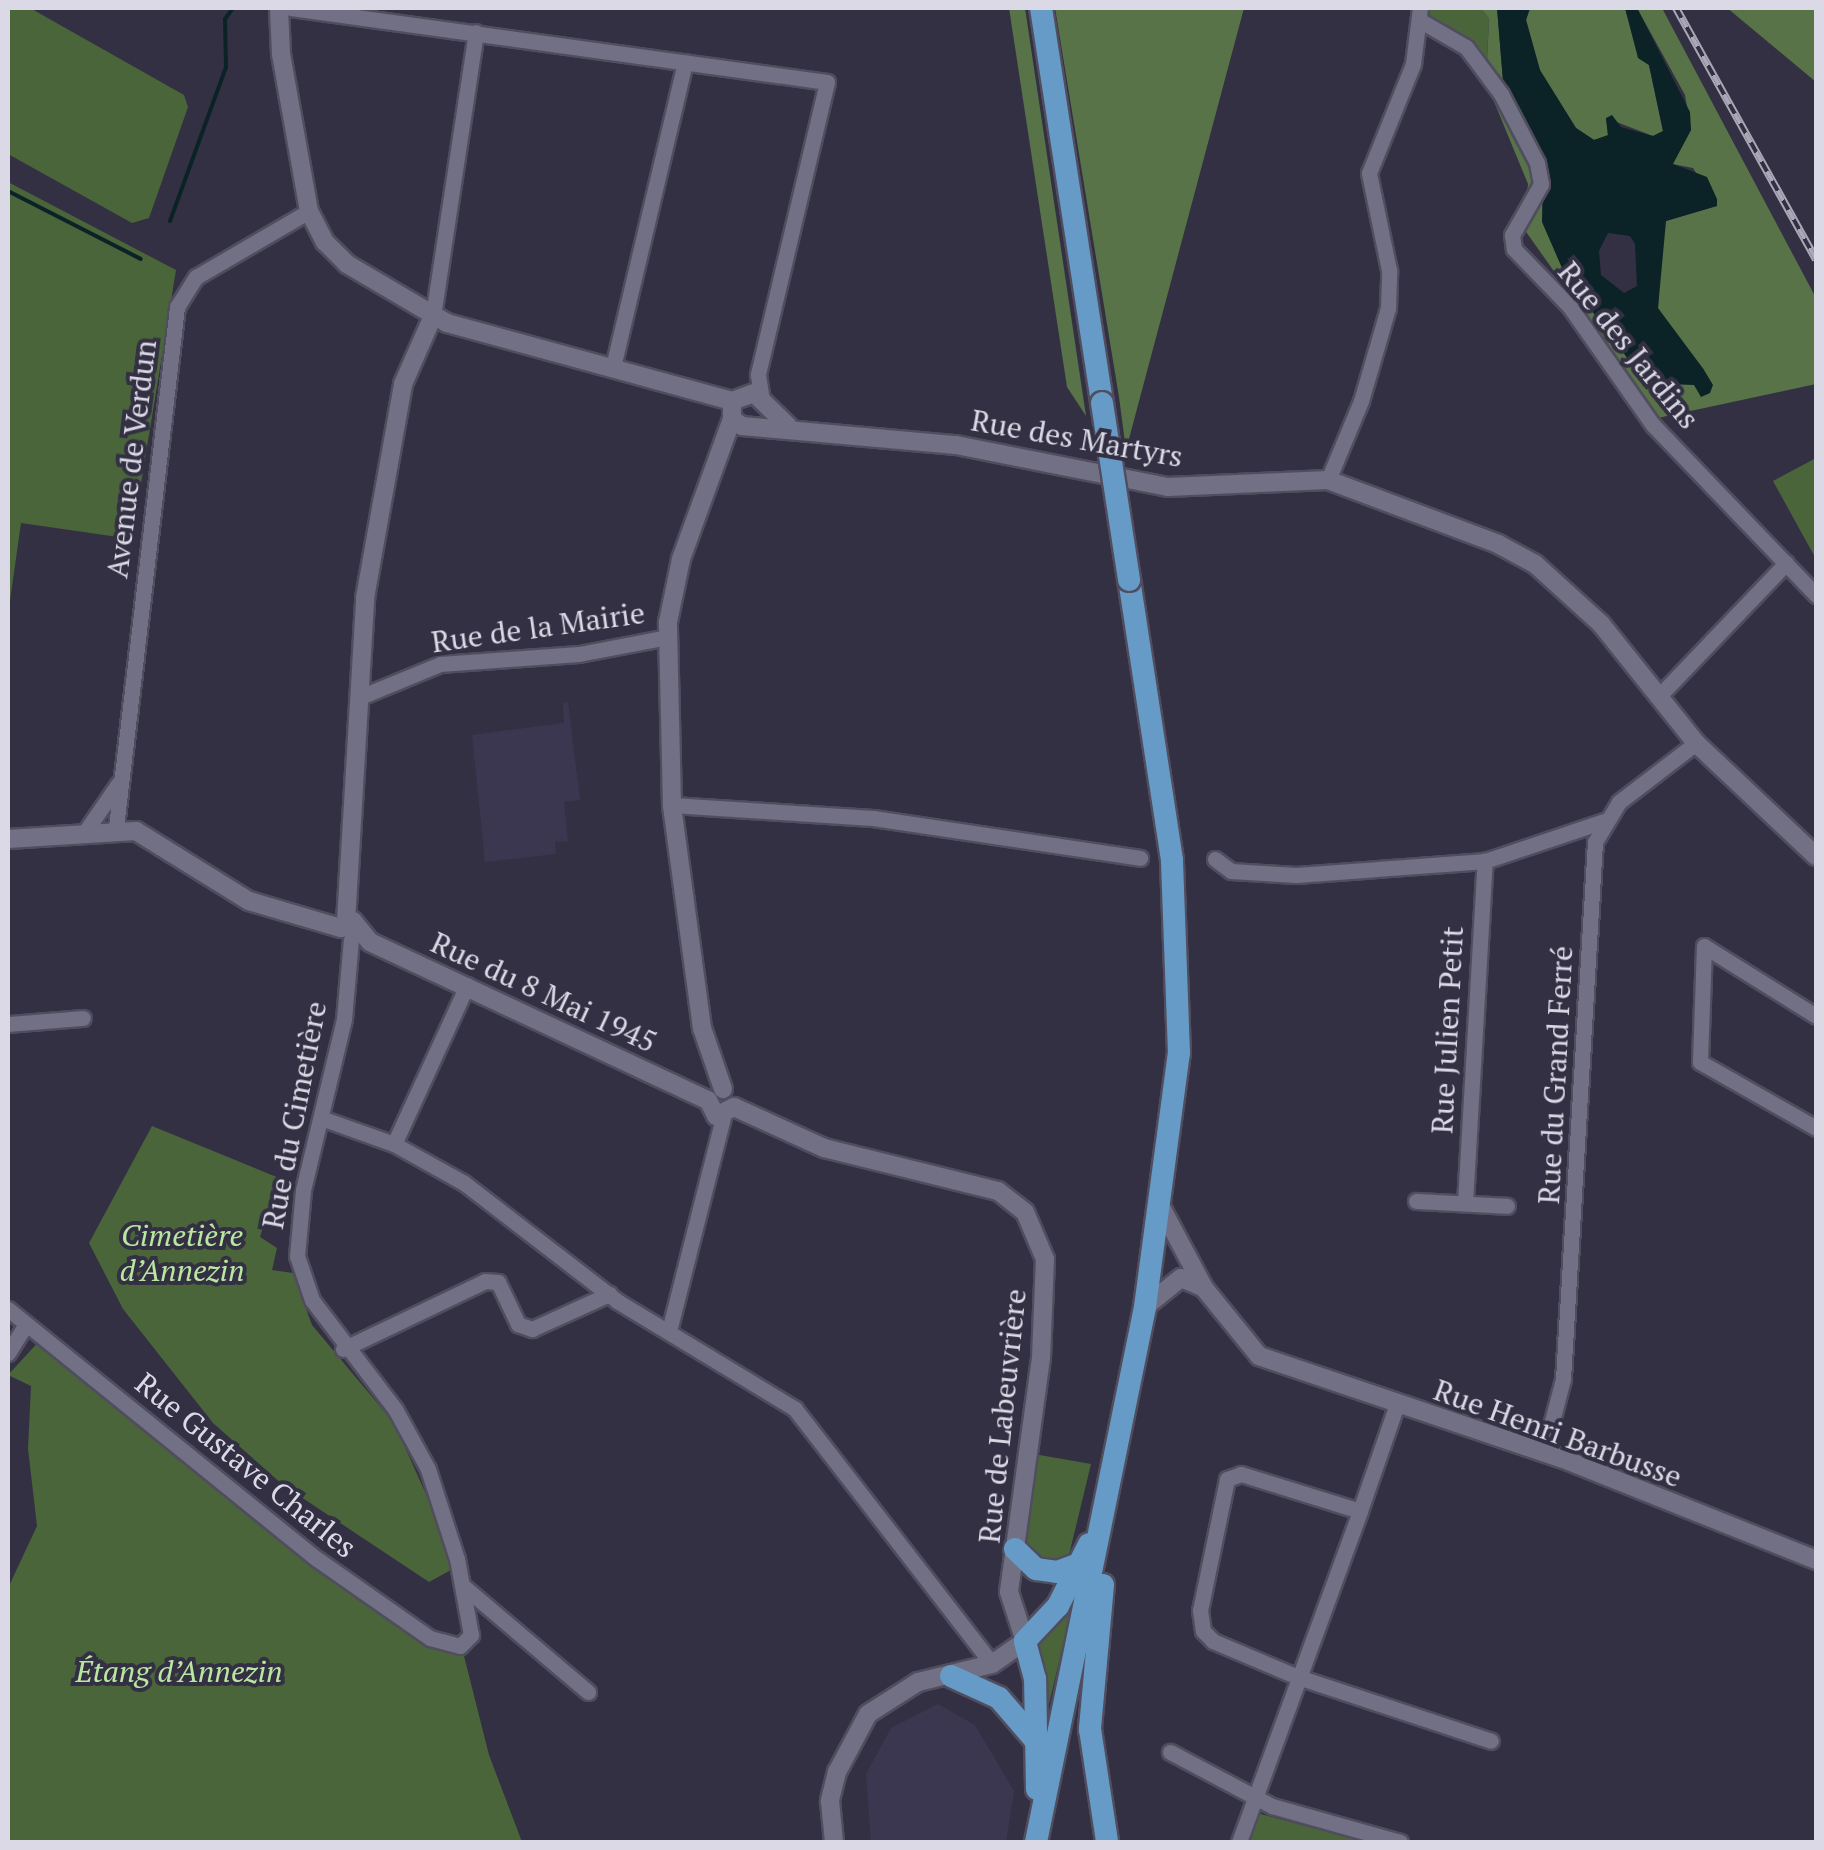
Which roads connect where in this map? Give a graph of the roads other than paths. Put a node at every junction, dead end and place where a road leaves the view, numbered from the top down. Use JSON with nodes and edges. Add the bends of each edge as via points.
{"nodes":[{"id":1,"x":279,"y":8,"type":"edge"},
{"id":2,"x":291,"y":8,"type":"edge"},
{"id":3,"x":1041,"y":8,"type":"edge"},
{"id":4,"x":1420,"y":14,"type":"edge"},
{"id":5,"x":476,"y":32,"type":"junction"},
{"id":6,"x":685,"y":62,"type":"junction"},
{"id":7,"x":310,"y":210,"type":"junction"},
{"id":8,"x":434,"y":316,"type":"junction"},
{"id":9,"x":613,"y":367,"type":"junction"},
{"id":10,"x":758,"y":375,"type":"junction"},
{"id":11,"x":764,"y":402,"type":"junction"},
{"id":12,"x":742,"y":413,"type":"junction"},
{"id":13,"x":788,"y":426,"type":"junction"},
{"id":14,"x":1328,"y":480,"type":"junction"},
{"id":15,"x":1786,"y":563,"type":"junction"},
{"id":16,"x":1816,"y":594,"type":"edge"},
{"id":17,"x":668,"y":637,"type":"junction"},
{"id":18,"x":1659,"y":696,"type":"junction"},
{"id":19,"x":360,"y":697,"type":"junction"},
{"id":20,"x":1696,"y":743,"type":"junction"},
{"id":21,"x":118,"y":784,"type":"junction"},
{"id":22,"x":672,"y":805,"type":"junction"},
{"id":23,"x":1604,"y":821,"type":"junction"},
{"id":24,"x":102,"y":828,"type":"junction"},
{"id":25,"x":8,"y":839,"type":"edge"},
{"id":26,"x":1816,"y":856,"type":"edge"},
{"id":27,"x":1140,"y":858,"type":"dead end"},
{"id":28,"x":1215,"y":859,"type":"dead end"},
{"id":29,"x":1485,"y":860,"type":"junction"},
{"id":30,"x":349,"y":931,"type":"junction"},
{"id":31,"x":467,"y":985,"type":"junction"},
{"id":32,"x":1816,"y":1016,"type":"edge"},
{"id":33,"x":83,"y":1018,"type":"dead end"},
{"id":34,"x":8,"y":1024,"type":"edge"},
{"id":35,"x":715,"y":1094,"type":"junction"},
{"id":36,"x":729,"y":1112,"type":"junction"},
{"id":37,"x":321,"y":1118,"type":"junction"},
{"id":38,"x":1816,"y":1128,"type":"edge"},
{"id":39,"x":394,"y":1144,"type":"junction"},
{"id":40,"x":1416,"y":1200,"type":"dead end"},
{"id":41,"x":1465,"y":1203,"type":"junction"},
{"id":42,"x":1506,"y":1206,"type":"dead end"},
{"id":43,"x":1162,"y":1209,"type":"junction"},
{"id":44,"x":1204,"y":1288,"type":"junction"},
{"id":45,"x":609,"y":1294,"type":"junction"},
{"id":46,"x":1145,"y":1307,"type":"junction"},
{"id":47,"x":8,"y":1309,"type":"edge"},
{"id":48,"x":26,"y":1324,"type":"junction"},
{"id":49,"x":670,"y":1331,"type":"junction"},
{"id":50,"x":343,"y":1349,"type":"junction"},
{"id":51,"x":8,"y":1353,"type":"edge"},
{"id":52,"x":1397,"y":1404,"type":"junction"},
{"id":53,"x":1544,"y":1452,"type":"junction"},
{"id":54,"x":1360,"y":1511,"type":"junction"},
{"id":55,"x":1102,"y":1518,"type":"junction"},
{"id":56,"x":1016,"y":1549,"type":"junction"},
{"id":57,"x":1816,"y":1560,"type":"edge"},
{"id":58,"x":1078,"y":1564,"type":"junction"},
{"id":59,"x":463,"y":1586,"type":"junction"},
{"id":60,"x":1024,"y":1641,"type":"junction"},
{"id":61,"x":460,"y":1646,"type":"joint"},
{"id":62,"x":992,"y":1664,"type":"junction"},
{"id":63,"x":951,"y":1676,"type":"junction"},
{"id":64,"x":1298,"y":1677,"type":"junction"},
{"id":65,"x":588,"y":1692,"type":"dead end"},
{"id":66,"x":1036,"y":1741,"type":"junction"},
{"id":67,"x":1491,"y":1741,"type":"dead end"},
{"id":68,"x":1170,"y":1752,"type":"dead end"},
{"id":69,"x":1252,"y":1796,"type":"junction"},
{"id":70,"x":834,"y":1842,"type":"edge"},
{"id":71,"x":1034,"y":1842,"type":"edge"},
{"id":72,"x":1107,"y":1842,"type":"edge"},
{"id":73,"x":1239,"y":1842,"type":"edge"},
{"id":74,"x":1400,"y":1842,"type":"edge"}],
"edges":[{"from":1,"to":7,"type":"street","via":[[280,54]]},
{"from":2,"to":5,"type":"street"},
{"from":3,"to":43,"type":"main road","bridge":true,"via":[[1172,860],[1180,1053]]},
{"from":4,"to":14,"type":"street","via":[[1413,64],[1369,173],[1388,270],[1388,308],[1361,401]]},
{"from":4,"to":15,"type":"street","name":"Rue des Jardins","via":[[1466,47],[1538,163],[1536,198],[1512,235],[1514,249],[1570,307],[1652,424]]},
{"from":5,"to":6,"type":"street"},
{"from":5,"to":8,"type":"street"},
{"from":6,"to":9,"type":"street"},
{"from":6,"to":10,"type":"street","via":[[827,82]]},
{"from":7,"to":8,"type":"street","via":[[325,242],[346,264]]},
{"from":7,"to":21,"type":"street","name":"Avenue de Verdun","via":[[196,277],[177,307]]},
{"from":8,"to":9,"type":"street"},
{"from":8,"to":19,"type":"street","via":[[403,384],[365,598]]},
{"from":9,"to":12,"type":"street"},
{"from":10,"to":11,"type":"street"},
{"from":10,"to":12,"type":"street"},
{"from":11,"to":12,"type":"street"},
{"from":11,"to":12,"type":"street"},
{"from":11,"to":13,"type":"street"},
{"from":12,"to":13,"type":"street","name":"Rue des Martyrs"},
{"from":12,"to":17,"type":"street","via":[[680,560]]},
{"from":13,"to":14,"type":"street","name":"Rue des Martyrs","via":[[956,445],[1168,487]]},
{"from":14,"to":18,"type":"street","name":"Rue des Martyrs","via":[[1524,556],[1601,624]]},
{"from":15,"to":16,"type":"street","name":"Rue des Jardins"},
{"from":15,"to":18,"type":"street"},
{"from":17,"to":19,"type":"street","name":"Rue de la Mairie","via":[[579,654],[440,664]]},
{"from":17,"to":22,"type":"street"},
{"from":18,"to":20,"type":"street","name":"Rue des Martyrs"},
{"from":19,"to":30,"type":"street"},
{"from":20,"to":23,"type":"street"},
{"from":20,"to":26,"type":"street","name":"Rue des Martyrs"},
{"from":21,"to":24,"type":"street","name":"Avenue de Verdun"},
{"from":21,"to":24,"type":"street","name":"Avenue de Verdun"},
{"from":22,"to":27,"type":"street","via":[[872,818]]},
{"from":22,"to":35,"type":"street"},
{"from":23,"to":29,"type":"street"},
{"from":23,"to":53,"type":"street","name":"Rue du Grand Ferré","via":[[1595,842],[1563,1378]]},
{"from":24,"to":25,"type":"street"},
{"from":24,"to":30,"type":"street","name":"Rue du 8 Mai 1945","via":[[156,838],[249,900]]},
{"from":28,"to":29,"type":"street","via":[[1232,872],[1296,875]]},
{"from":29,"to":41,"type":"street","name":"Rue Julien Petit"},
{"from":30,"to":31,"type":"street","name":"Rue du 8 Mai 1945"},
{"from":30,"to":37,"type":"street","name":"Rue du Cimetière","via":[[344,1019]]},
{"from":31,"to":35,"type":"street","name":"Rue du 8 Mai 1945"},
{"from":31,"to":39,"type":"street"},
{"from":32,"to":38,"type":"street","via":[[1704,946],[1700,1062]]},
{"from":33,"to":34,"type":"street"},
{"from":35,"to":36,"type":"street"},
{"from":36,"to":49,"type":"street"},
{"from":36,"to":56,"type":"street","name":"Rue de Labeuvrière","via":[[824,1148],[968,1180],[1025,1212],[1046,1259],[1042,1358]]},
{"from":37,"to":39,"type":"street"},
{"from":37,"to":50,"type":"street","name":"Rue du Cimetière","via":[[300,1207],[297,1256],[312,1300]]},
{"from":39,"to":45,"type":"street","via":[[504,1208]]},
{"from":40,"to":41,"type":"street"},
{"from":41,"to":42,"type":"street"},
{"from":43,"to":44,"type":"street"},
{"from":43,"to":46,"type":"main road"},
{"from":44,"to":46,"type":"street","via":[[1181,1278]]},
{"from":44,"to":52,"type":"street","name":"Rue Henri Barbusse","via":[[1248,1344],[1277,1364]]},
{"from":45,"to":49,"type":"street"},
{"from":45,"to":50,"type":"street","via":[[532,1329],[518,1324],[498,1282],[485,1280]]},
{"from":46,"to":55,"type":"main road"},
{"from":47,"to":48,"type":"street","name":"Rue Gustave Charles"},
{"from":48,"to":51,"type":"street"},
{"from":48,"to":61,"type":"street","name":"Rue Gustave Charles","via":[[317,1559],[430,1638]]},
{"from":49,"to":62,"type":"street","via":[[805,1419]]},
{"from":50,"to":59,"type":"street","name":"Rue du Cimetière","via":[[395,1409],[428,1469]]},
{"from":52,"to":53,"type":"street","name":"Rue Henri Barbusse"},
{"from":52,"to":54,"type":"street"},
{"from":53,"to":57,"type":"street","name":"Rue Henri Barbusse"},
{"from":54,"to":64,"type":"street"},
{"from":54,"to":64,"type":"street","via":[[1241,1474],[1228,1479],[1200,1610],[1204,1631],[1213,1641]]},
{"from":55,"to":58,"type":"main road"},
{"from":55,"to":71,"type":"main road"},
{"from":55,"to":72,"type":"main road","via":[[1109,1538],[1090,1729]]},
{"from":56,"to":58,"type":"main road","via":[[1036,1569],[1058,1572]]},
{"from":56,"to":60,"type":"street","name":"Rue de Labeuvrière","via":[[1009,1592]]},
{"from":58,"to":60,"type":"main road","via":[[1058,1606]]},
{"from":59,"to":61,"type":"street","name":"Rue du Cimetière","via":[[471,1635]]},
{"from":59,"to":65,"type":"street"},
{"from":60,"to":62,"type":"street"},
{"from":60,"to":66,"type":"main road","via":[[1035,1679]]},
{"from":62,"to":63,"type":"street"},
{"from":63,"to":66,"type":"main road","via":[[1000,1698]]},
{"from":63,"to":70,"type":"street","via":[[889,1696],[855,1732],[830,1801]]},
{"from":64,"to":67,"type":"street"},
{"from":64,"to":69,"type":"street"},
{"from":66,"to":71,"type":"main road"},
{"from":68,"to":69,"type":"street"},
{"from":69,"to":73,"type":"street"},
{"from":69,"to":74,"type":"street"}]}
